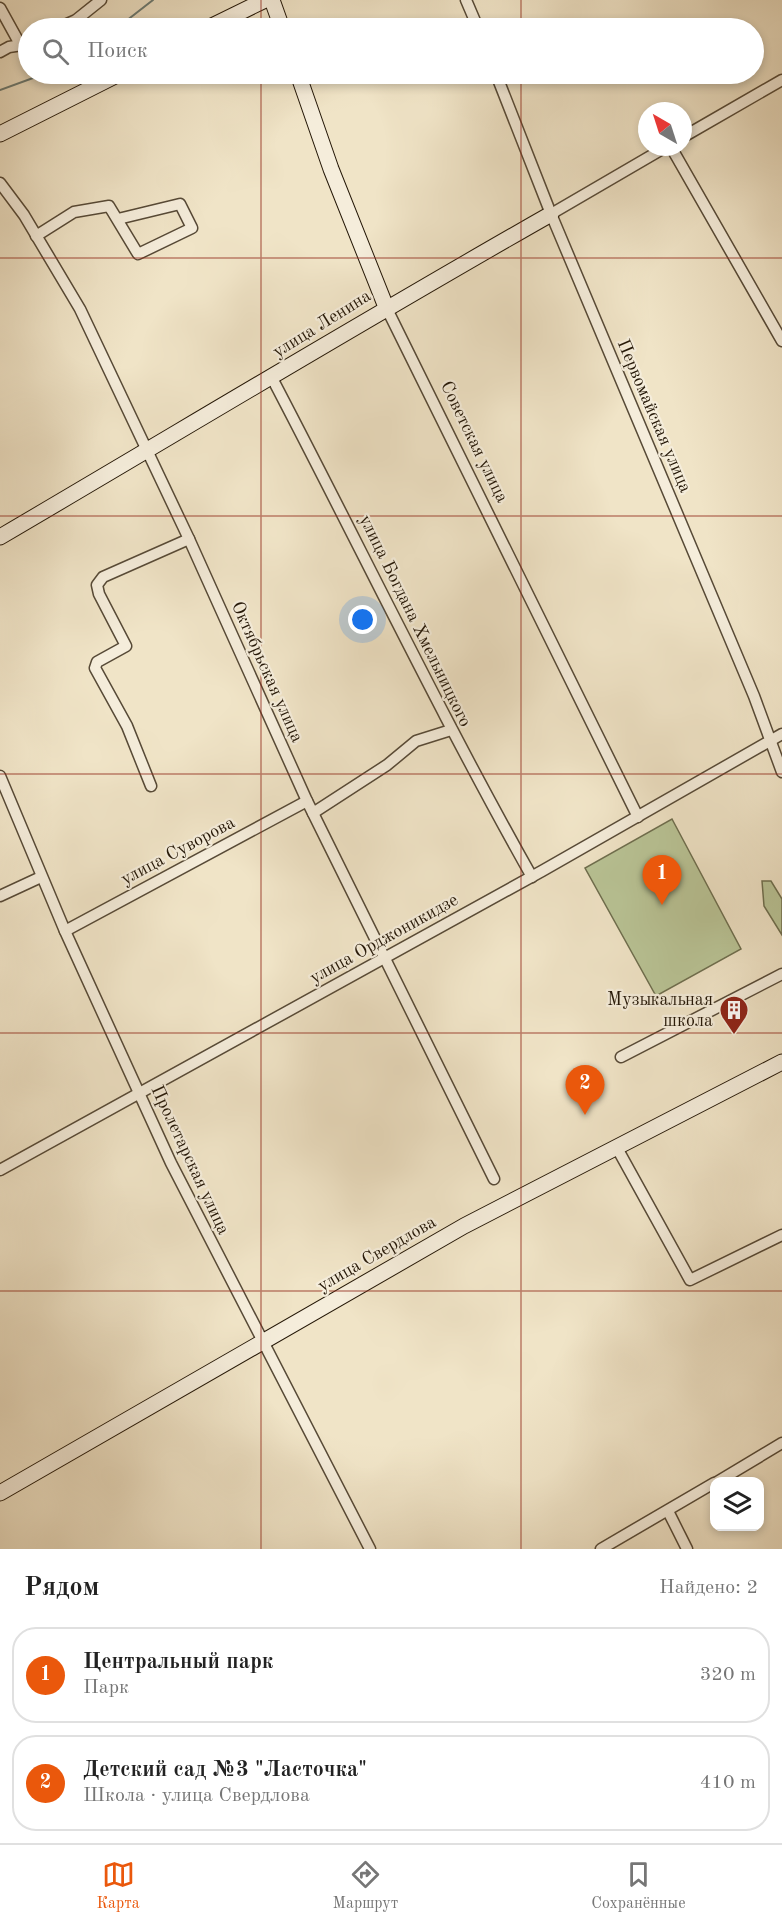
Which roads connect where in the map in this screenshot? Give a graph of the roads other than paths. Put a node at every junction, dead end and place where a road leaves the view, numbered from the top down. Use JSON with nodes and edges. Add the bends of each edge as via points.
{"nodes":[{"id":1,"x":101,"y":0,"type":"edge"},
{"id":2,"x":264,"y":0,"type":"edge"},
{"id":3,"x":272,"y":0,"type":"edge"},
{"id":4,"x":466,"y":0,"type":"edge"},
{"id":5,"x":0,"y":8,"type":"edge"},
{"id":6,"x":78,"y":18,"type":"edge"},
{"id":7,"x":228,"y":18,"type":"edge"},
{"id":8,"x":278,"y":18,"type":"edge"},
{"id":9,"x":474,"y":18,"type":"edge"},
{"id":10,"x":13,"y":33,"type":"junction"},
{"id":11,"x":18,"y":38,"type":"edge"},
{"id":12,"x":4,"y":50,"type":"edge"},
{"id":13,"x":782,"y":80,"type":"edge"},
{"id":14,"x":99,"y":84,"type":"edge"},
{"id":15,"x":301,"y":84,"type":"edge"},
{"id":16,"x":500,"y":84,"type":"edge"},
{"id":17,"x":692,"y":132,"type":"edge"},
{"id":18,"x":0,"y":134,"type":"edge"},
{"id":19,"x":651,"y":156,"type":"edge"},
{"id":20,"x":676,"y":156,"type":"edge"},
{"id":21,"x":0,"y":183,"type":"edge"},
{"id":22,"x":551,"y":214,"type":"junction"},
{"id":23,"x":118,"y":219,"type":"junction"},
{"id":24,"x":36,"y":236,"type":"junction"},
{"id":25,"x":386,"y":308,"type":"junction"},
{"id":26,"x":782,"y":341,"type":"edge"},
{"id":27,"x":272,"y":378,"type":"junction"},
{"id":28,"x":147,"y":450,"type":"junction"},
{"id":29,"x":0,"y":537,"type":"edge"},
{"id":30,"x":189,"y":539,"type":"junction"},
{"id":31,"x":451,"y":730,"type":"junction"},
{"id":32,"x":782,"y":734,"type":"edge"},
{"id":33,"x":772,"y":740,"type":"junction"},
{"id":34,"x":782,"y":772,"type":"edge"},
{"id":35,"x":0,"y":776,"type":"edge"},
{"id":36,"x":151,"y":786,"type":"dead end"},
{"id":37,"x":307,"y":801,"type":"junction"},
{"id":38,"x":313,"y":813,"type":"junction"},
{"id":39,"x":638,"y":817,"type":"junction"},
{"id":40,"x":41,"y":877,"type":"junction"},
{"id":41,"x":532,"y":877,"type":"junction"},
{"id":42,"x":0,"y":896,"type":"edge"},
{"id":43,"x":65,"y":931,"type":"junction"},
{"id":44,"x":383,"y":957,"type":"junction"},
{"id":45,"x":782,"y":974,"type":"edge"},
{"id":46,"x":621,"y":1057,"type":"dead end"},
{"id":47,"x":782,"y":1062,"type":"edge"},
{"id":48,"x":140,"y":1092,"type":"junction"},
{"id":49,"x":617,"y":1148,"type":"junction"},
{"id":50,"x":0,"y":1170,"type":"edge"},
{"id":51,"x":494,"y":1179,"type":"dead end"},
{"id":52,"x":782,"y":1235,"type":"edge"},
{"id":53,"x":264,"y":1342,"type":"junction"},
{"id":54,"x":782,"y":1443,"type":"edge"},
{"id":55,"x":724,"y":1477,"type":"edge"},
{"id":56,"x":710,"y":1486,"type":"edge"},
{"id":57,"x":0,"y":1493,"type":"edge"},
{"id":58,"x":668,"y":1511,"type":"junction"},
{"id":59,"x":370,"y":1549,"type":"edge"},
{"id":60,"x":601,"y":1549,"type":"edge"},
{"id":61,"x":687,"y":1549,"type":"edge"}],
"edges":[{"from":1,"to":6,"type":"street"},
{"from":2,"to":7,"type":"street"},
{"from":3,"to":8,"type":"street"},
{"from":4,"to":9,"type":"street"},
{"from":5,"to":10,"type":"street"},
{"from":10,"to":11,"type":"street"},
{"from":10,"to":12,"type":"street"},
{"from":13,"to":17,"type":"street"},
{"from":14,"to":18,"type":"street"},
{"from":15,"to":25,"type":"street","name":"Советская улица"},
{"from":16,"to":22,"type":"street","name":"Первомайская улица"},
{"from":19,"to":22,"type":"street","name":"улица Ленина"},
{"from":20,"to":26,"type":"street"},
{"from":21,"to":24,"type":"street","name":"Октябрьская улица"},
{"from":22,"to":25,"type":"street","name":"улица Ленина"},
{"from":22,"to":33,"type":"street","name":"Первомайская улица"},
{"from":23,"to":23,"type":"street","via":[[138,254],[192,228],[180,204]]},
{"from":23,"to":24,"type":"street","via":[[109,206],[74,212]]},
{"from":24,"to":28,"type":"street","name":"Октябрьская улица","via":[[80,309]]},
{"from":25,"to":27,"type":"street","name":"улица Ленина"},
{"from":25,"to":39,"type":"street","name":"Советская улица"},
{"from":27,"to":28,"type":"street","name":"улица Ленина"},
{"from":27,"to":31,"type":"street","name":"улица Богдана Хмельницкого"},
{"from":28,"to":29,"type":"street","name":"улица Ленина"},
{"from":28,"to":30,"type":"street","name":"Октябрьская улица"},
{"from":30,"to":36,"type":"street","via":[[103,577],[97,585],[126,646],[97,662],[95,668],[127,726]]},
{"from":30,"to":37,"type":"street","name":"Октябрьская улица"},
{"from":31,"to":38,"type":"street","via":[[416,741],[387,765]]},
{"from":31,"to":41,"type":"street","name":"улица Богдана Хмельницкого"},
{"from":32,"to":33,"type":"street","name":"улица Орджоникидзе"},
{"from":33,"to":34,"type":"street","name":"Первомайская улица"},
{"from":33,"to":39,"type":"street","name":"улица Орджоникидзе"},
{"from":35,"to":40,"type":"street","name":"Пролетарская улица"},
{"from":37,"to":38,"type":"street","name":"Октябрьская улица"},
{"from":37,"to":43,"type":"street","name":"улица Суворова"},
{"from":38,"to":44,"type":"street","name":"Октябрьская улица"},
{"from":39,"to":41,"type":"street","name":"улица Орджоникидзе"},
{"from":40,"to":42,"type":"street"},
{"from":40,"to":43,"type":"street","name":"Пролетарская улица"},
{"from":41,"to":44,"type":"street","name":"улица Орджоникидзе"},
{"from":43,"to":48,"type":"street","name":"Пролетарская улица"},
{"from":44,"to":48,"type":"street","name":"улица Орджоникидзе"},
{"from":44,"to":51,"type":"street","name":"Октябрьская улица"},
{"from":45,"to":46,"type":"street"},
{"from":47,"to":49,"type":"street","name":"улица Свердлова"},
{"from":48,"to":50,"type":"street","name":"улица Орджоникидзе"},
{"from":48,"to":53,"type":"street","name":"Пролетарская улица","via":[[200,1221]]},
{"from":49,"to":52,"type":"street","via":[[690,1280]]},
{"from":49,"to":53,"type":"street","name":"улица Свердлова","via":[[464,1226]]},
{"from":53,"to":57,"type":"street","name":"улица Свердлова"},
{"from":53,"to":59,"type":"street","name":"Пролетарская улица"},
{"from":54,"to":55,"type":"street"},
{"from":56,"to":58,"type":"street"},
{"from":58,"to":60,"type":"street"},
{"from":58,"to":61,"type":"street"}]}
